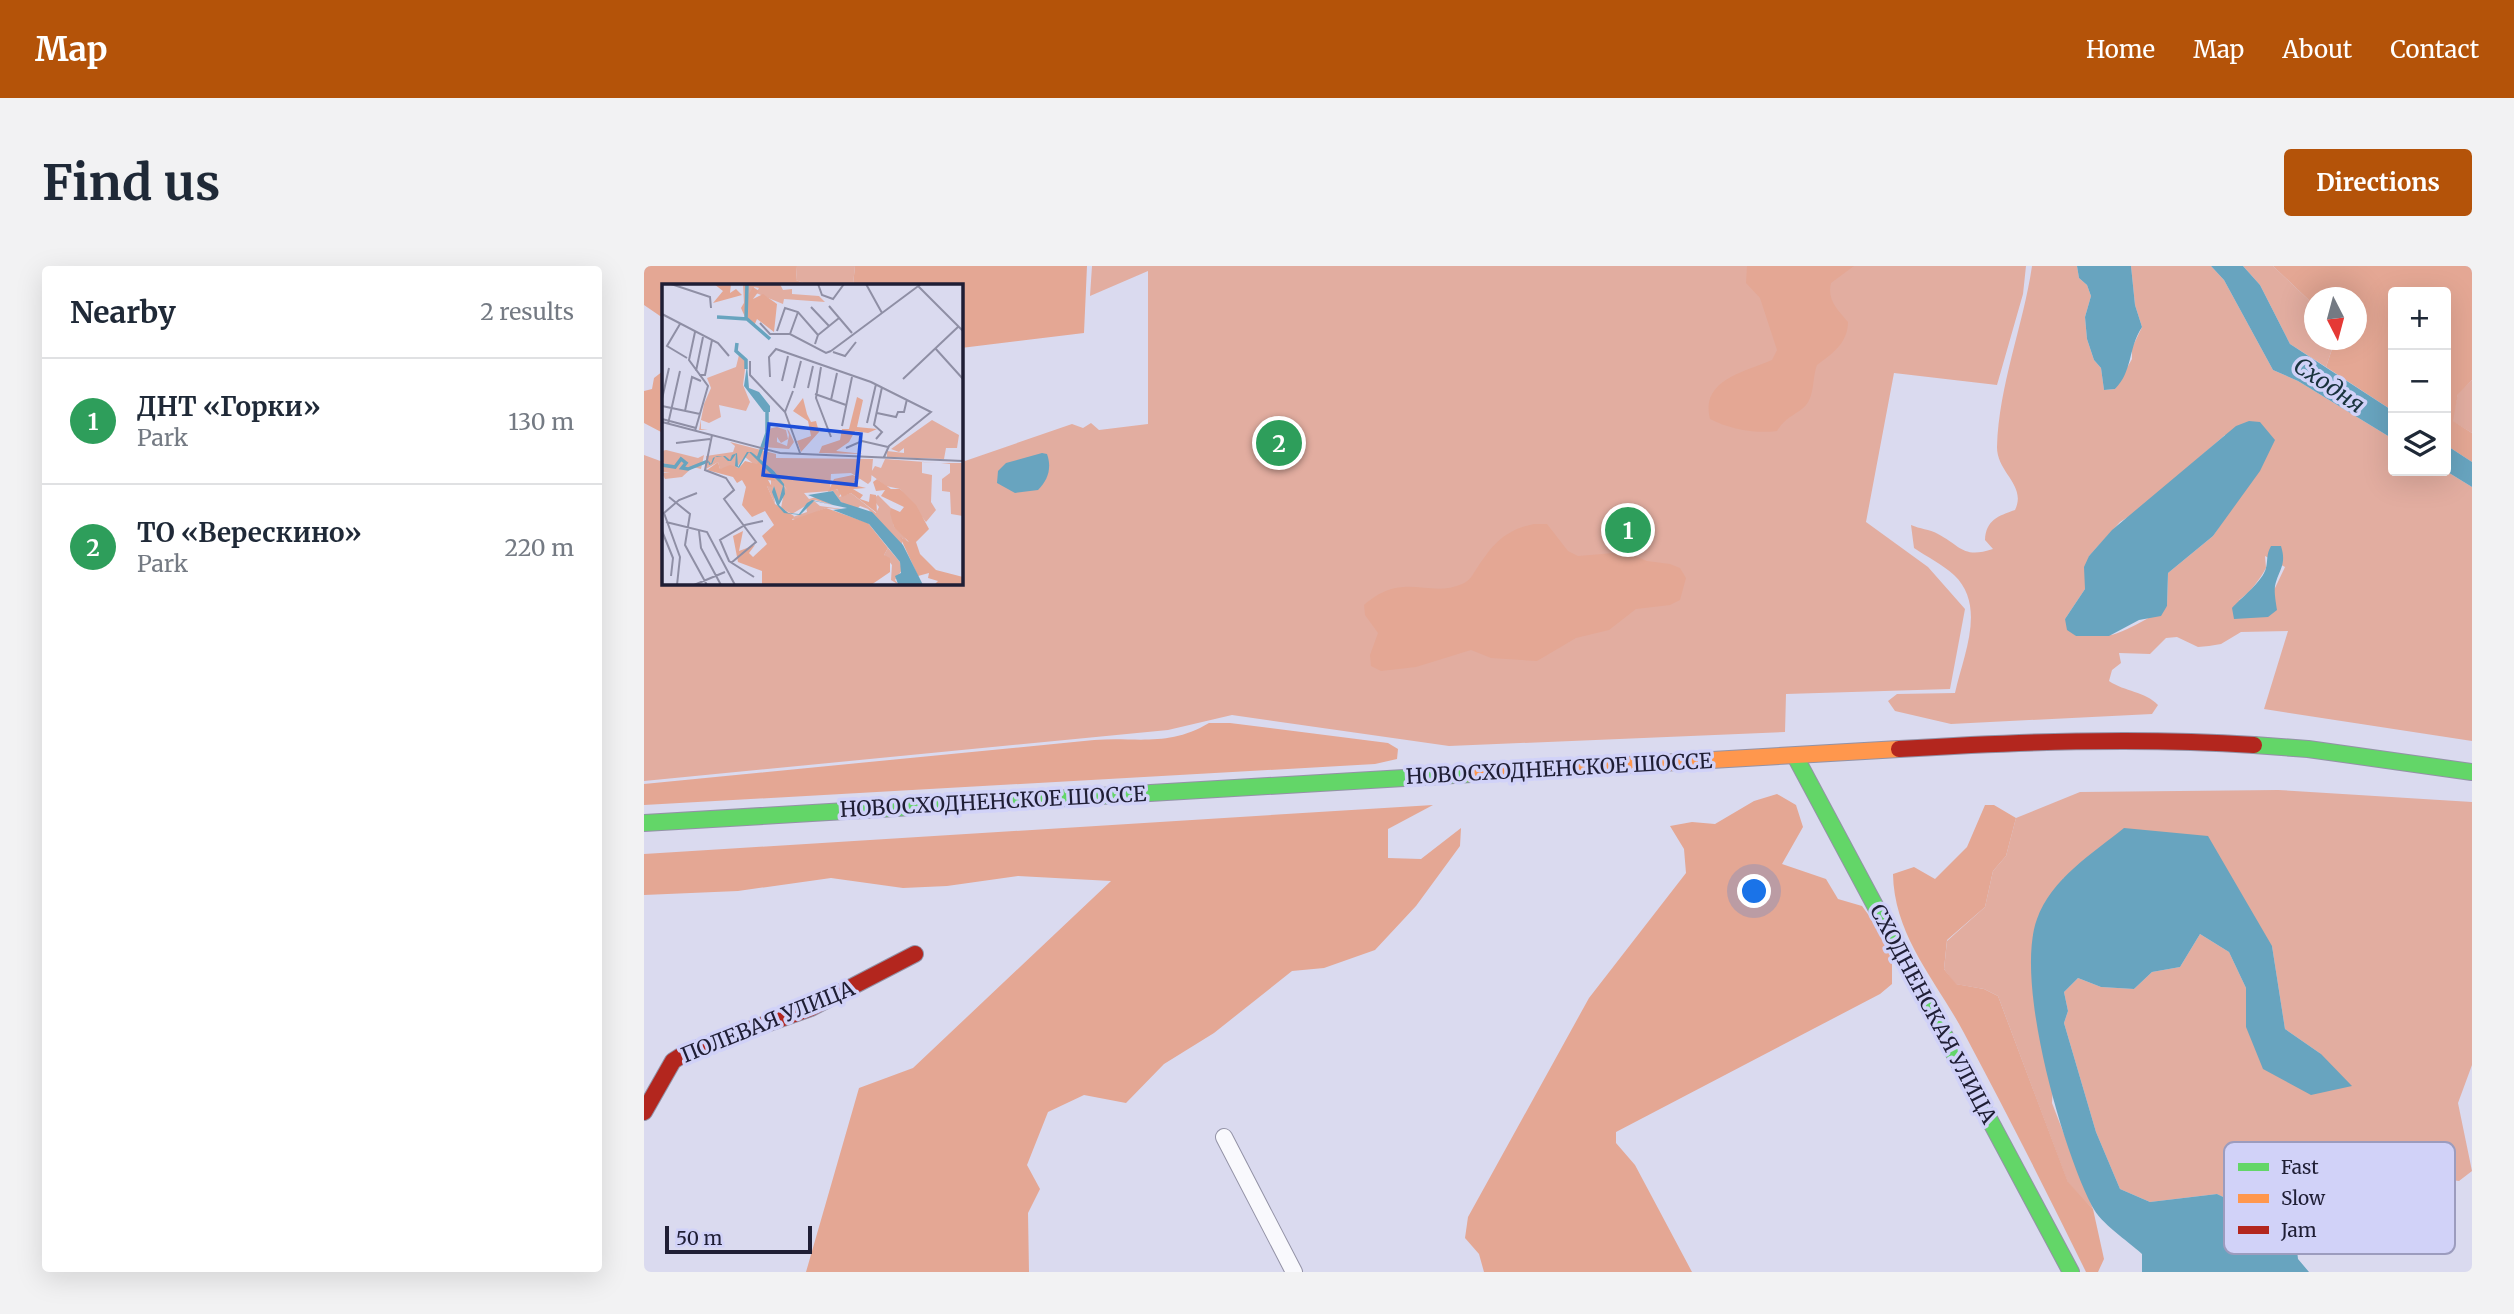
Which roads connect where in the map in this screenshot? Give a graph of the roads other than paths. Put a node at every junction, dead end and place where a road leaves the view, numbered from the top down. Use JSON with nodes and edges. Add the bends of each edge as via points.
{"nodes":[{"id":1,"x":1795,"y":756,"type":"junction"},
{"id":2,"x":2472,"y":772,"type":"edge"},
{"id":3,"x":644,"y":823,"type":"edge"},
{"id":4,"x":915,"y":954,"type":"dead end"},
{"id":5,"x":644,"y":1112,"type":"edge"},
{"id":6,"x":1224,"y":1137,"type":"dead end"},
{"id":7,"x":1294,"y":1272,"type":"edge"},
{"id":8,"x":2071,"y":1272,"type":"edge"}],
"edges":[{"from":1,"to":2,"type":"main road","name":"НОВОСХОДНЕНСКОЕ ШОССЕ","via":[[2032,741],[2182,740],[2308,749]]},
{"from":1,"to":3,"type":"main road","name":"НОВОСХОДНЕНСКОЕ ШОССЕ"},
{"from":1,"to":8,"type":"main road","name":"СХОДНЕНСКАЯ УЛИЦА"},
{"from":4,"to":5,"type":"main road","name":"ПОЛЕВАЯ УЛИЦА","via":[[811,1008],[687,1052],[673,1061]]},
{"from":6,"to":7,"type":"street"}]}
